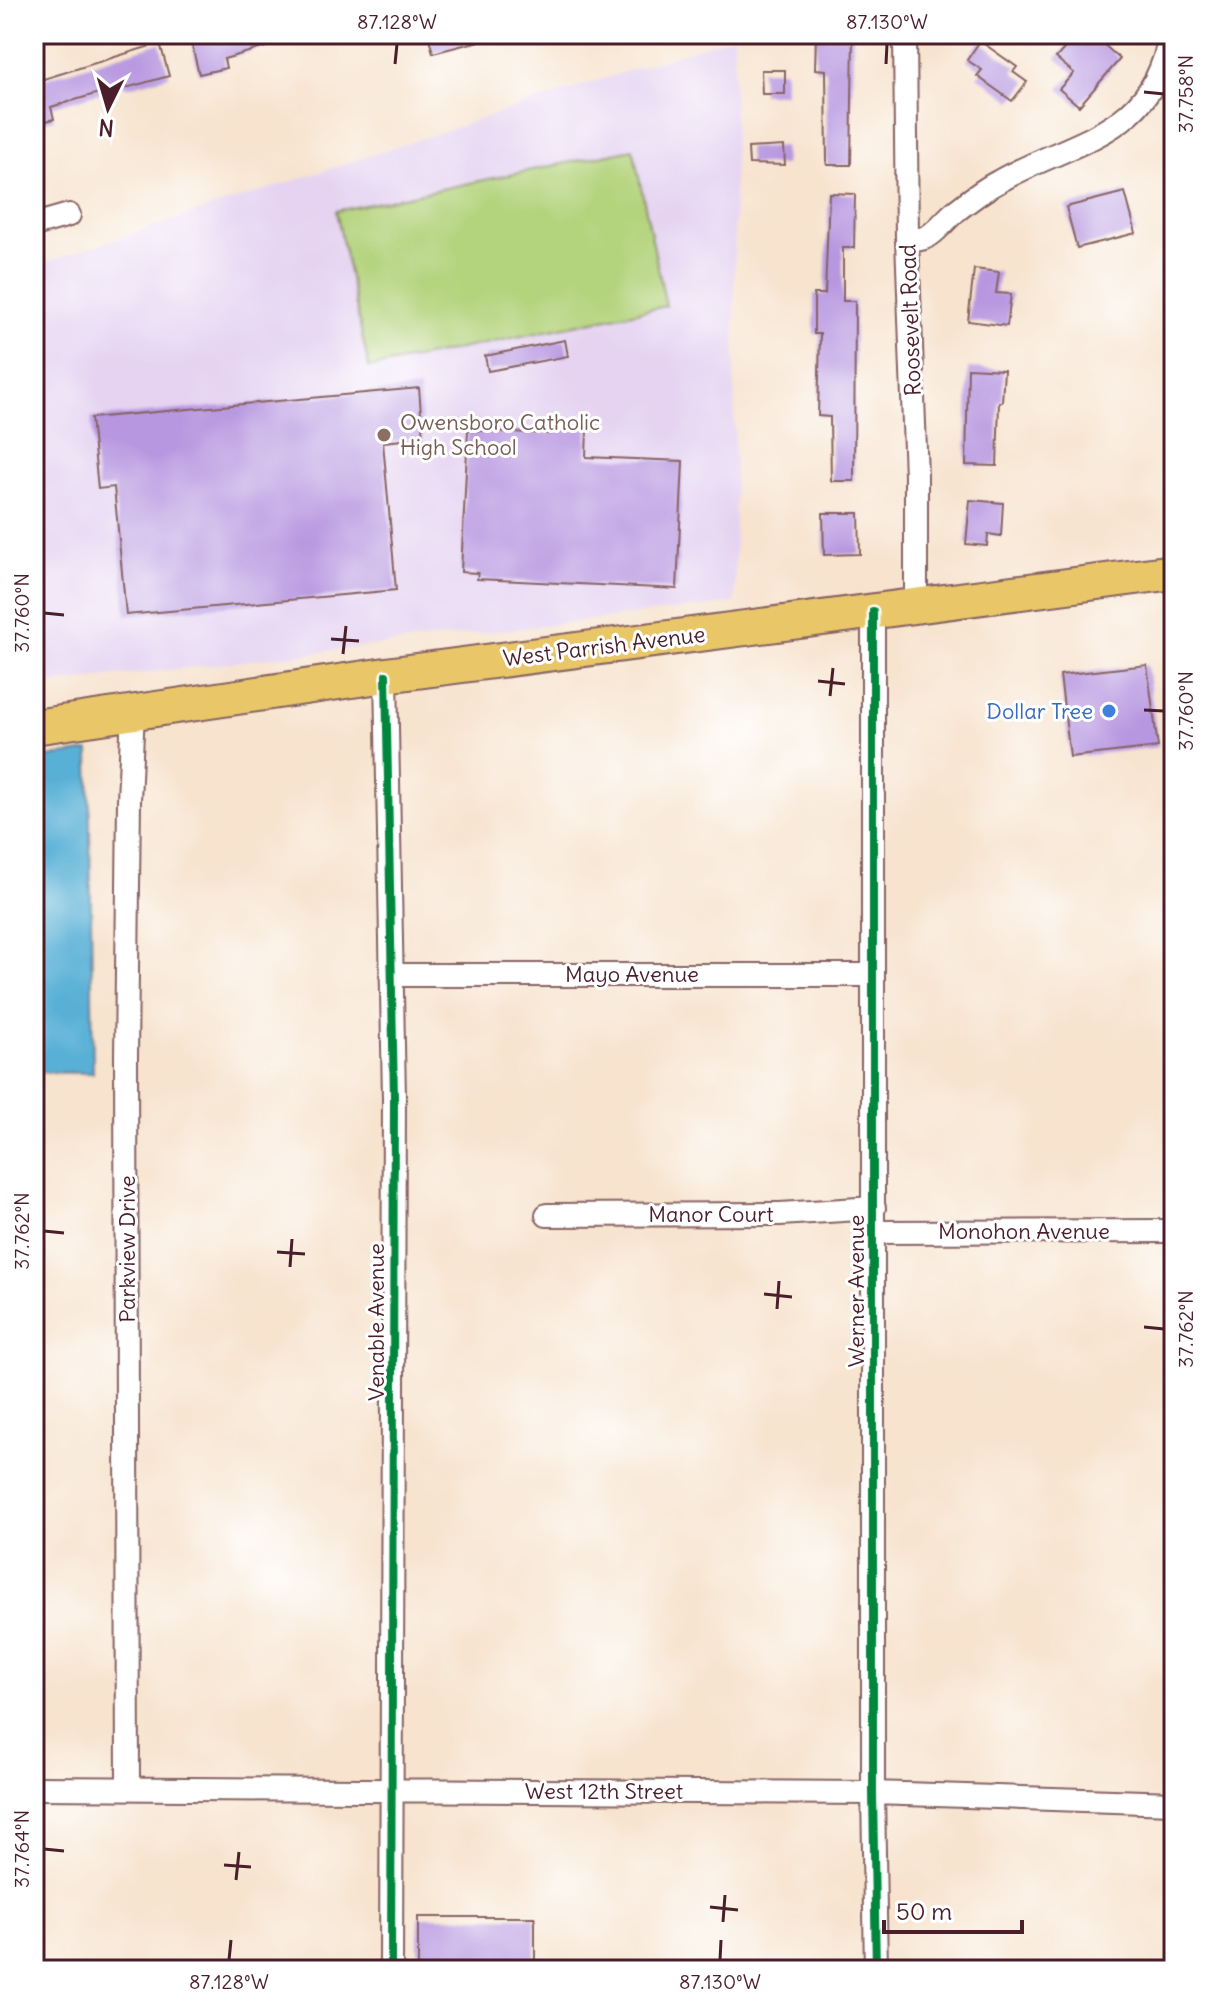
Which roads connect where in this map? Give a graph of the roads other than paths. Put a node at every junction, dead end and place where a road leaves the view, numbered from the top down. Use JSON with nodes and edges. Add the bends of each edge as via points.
{"nodes":[{"id":1,"x":905,"y":34,"type":"edge"},
{"id":2,"x":1170,"y":34,"type":"edge"},
{"id":3,"x":69,"y":215,"type":"dead end"},
{"id":4,"x":34,"y":225,"type":"edge"},
{"id":5,"x":907,"y":240,"type":"junction"},
{"id":6,"x":1174,"y":572,"type":"edge"},
{"id":7,"x":916,"y":605,"type":"junction"},
{"id":8,"x":873,"y":611,"type":"junction"},
{"id":9,"x":386,"y":675,"type":"junction"},
{"id":10,"x":133,"y":710,"type":"junction"},
{"id":11,"x":34,"y":727,"type":"edge"},
{"id":12,"x":391,"y":975,"type":"junction"},
{"id":13,"x":873,"y":975,"type":"junction"},
{"id":14,"x":874,"y":1208,"type":"junction"},
{"id":15,"x":547,"y":1215,"type":"dead end"},
{"id":16,"x":1174,"y":1231,"type":"edge"},
{"id":17,"x":874,"y":1232,"type":"junction"},
{"id":18,"x":128,"y":1787,"type":"junction"},
{"id":19,"x":34,"y":1788,"type":"edge"},
{"id":20,"x":392,"y":1789,"type":"junction"},
{"id":21,"x":873,"y":1793,"type":"junction"},
{"id":22,"x":1174,"y":1803,"type":"edge"},
{"id":23,"x":391,"y":1970,"type":"edge"},
{"id":24,"x":876,"y":1970,"type":"edge"}],
"edges":[{"from":1,"to":5,"type":"street","name":"Roosevelt Road"},
{"from":2,"to":5,"type":"street","via":[[1148,91],[1113,127],[998,181],[930,235]]},
{"from":3,"to":4,"type":"street"},
{"from":5,"to":7,"type":"street","name":"Roosevelt Road"},
{"from":6,"to":7,"type":"main road","name":"West Parrish Avenue"},
{"from":7,"to":8,"type":"main road","name":"West Parrish Avenue"},
{"from":8,"to":9,"type":"main road","name":"West Parrish Avenue"},
{"from":8,"to":13,"type":"street","name":"Werner Avenue"},
{"from":9,"to":10,"type":"main road","name":"West Parrish Avenue"},
{"from":9,"to":12,"type":"street","name":"Venable Avenue"},
{"from":10,"to":11,"type":"main road","name":"West Parrish Avenue"},
{"from":10,"to":18,"type":"street","name":"Parkview Drive","via":[[126,1057]]},
{"from":12,"to":13,"type":"street","name":"Mayo Avenue"},
{"from":12,"to":20,"type":"street","name":"Venable Avenue"},
{"from":13,"to":14,"type":"street","name":"Werner Avenue"},
{"from":14,"to":15,"type":"street","name":"Manor Court"},
{"from":14,"to":17,"type":"street","name":"Werner Avenue"},
{"from":16,"to":17,"type":"street","name":"Monohon Avenue"},
{"from":17,"to":21,"type":"street","name":"Werner Avenue"},
{"from":18,"to":19,"type":"street","name":"West 12th Street"},
{"from":18,"to":20,"type":"street","name":"West 12th Street"},
{"from":20,"to":21,"type":"street","name":"West 12th Street"},
{"from":20,"to":23,"type":"street","name":"Venable Avenue"},
{"from":21,"to":22,"type":"street","name":"West 12th Street"},
{"from":21,"to":24,"type":"street","name":"Werner Avenue"}]}
